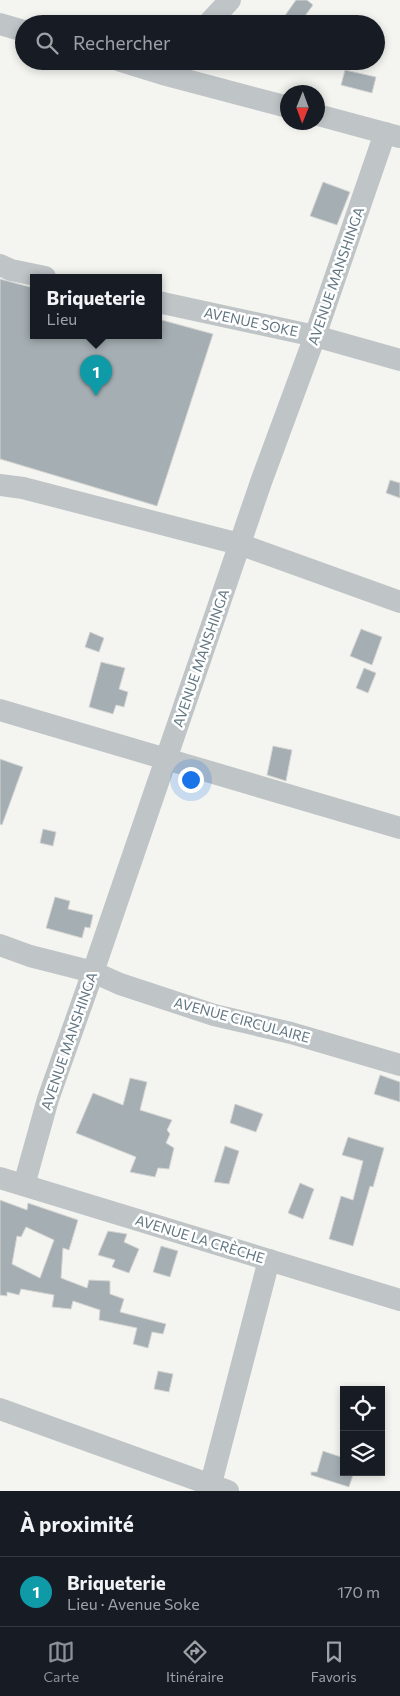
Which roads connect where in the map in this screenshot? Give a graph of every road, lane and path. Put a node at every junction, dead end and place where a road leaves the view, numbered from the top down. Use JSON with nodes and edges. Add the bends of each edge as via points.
{"nodes":[{"id":1,"x":230,"y":0,"type":"edge"},
{"id":2,"x":216,"y":15,"type":"edge"},
{"id":3,"x":0,"y":24,"type":"edge"},
{"id":4,"x":15,"y":28,"type":"edge"},
{"id":5,"x":174,"y":70,"type":"edge"},
{"id":6,"x":280,"y":103,"type":"edge"},
{"id":7,"x":325,"y":117,"type":"edge"},
{"id":8,"x":393,"y":135,"type":"edge"},
{"id":9,"x":0,"y":266,"type":"edge"},
{"id":10,"x":30,"y":274,"type":"edge"},
{"id":11,"x":162,"y":303,"type":"edge"},
{"id":12,"x":315,"y":336,"type":"junction"},
{"id":13,"x":400,"y":360,"type":"edge"},
{"id":14,"x":0,"y":485,"type":"edge"},
{"id":15,"x":239,"y":544,"type":"junction"},
{"id":16,"x":400,"y":602,"type":"edge"},
{"id":17,"x":0,"y":710,"type":"edge"},
{"id":18,"x":166,"y":758,"type":"junction"},
{"id":19,"x":400,"y":828,"type":"edge"},
{"id":20,"x":0,"y":945,"type":"edge"},
{"id":21,"x":93,"y":972,"type":"junction"},
{"id":22,"x":400,"y":1065,"type":"edge"},
{"id":23,"x":0,"y":1178,"type":"edge"},
{"id":24,"x":24,"y":1185,"type":"junction"},
{"id":25,"x":269,"y":1260,"type":"junction"},
{"id":26,"x":400,"y":1300,"type":"edge"},
{"id":27,"x":0,"y":1409,"type":"edge"},
{"id":28,"x":216,"y":1489,"type":"edge"}],
"edges":[{"from":1,"to":2,"type":"street"},
{"from":3,"to":4,"type":"street"},
{"from":5,"to":6,"type":"street"},
{"from":7,"to":8,"type":"street"},
{"from":8,"to":12,"type":"street","name":"AVENUE MANSHINGA"},
{"from":9,"to":10,"type":"street"},
{"from":11,"to":12,"type":"street","name":"AVENUE SOKE"},
{"from":12,"to":13,"type":"street","name":"AVENUE SOKE"},
{"from":12,"to":15,"type":"street","name":"AVENUE MANSHINGA"},
{"from":14,"to":15,"type":"street","via":[[23,488]]},
{"from":15,"to":16,"type":"street"},
{"from":15,"to":18,"type":"street","name":"AVENUE MANSHINGA"},
{"from":17,"to":18,"type":"street"},
{"from":18,"to":19,"type":"street"},
{"from":18,"to":21,"type":"street","name":"AVENUE MANSHINGA"},
{"from":20,"to":21,"type":"street","name":"AVENUE CIRCULAIRE"},
{"from":21,"to":22,"type":"street","name":"AVENUE CIRCULAIRE","via":[[214,1016]]},
{"from":21,"to":24,"type":"street","name":"AVENUE MANSHINGA","via":[[48,1099]]},
{"from":23,"to":24,"type":"street","name":"AVENUE LA CRÈCHE"},
{"from":24,"to":25,"type":"street","name":"AVENUE LA CRÈCHE"},
{"from":25,"to":26,"type":"street","name":"AVENUE LA CRÈCHE"},
{"from":25,"to":28,"type":"street"},
{"from":27,"to":28,"type":"street"}]}
